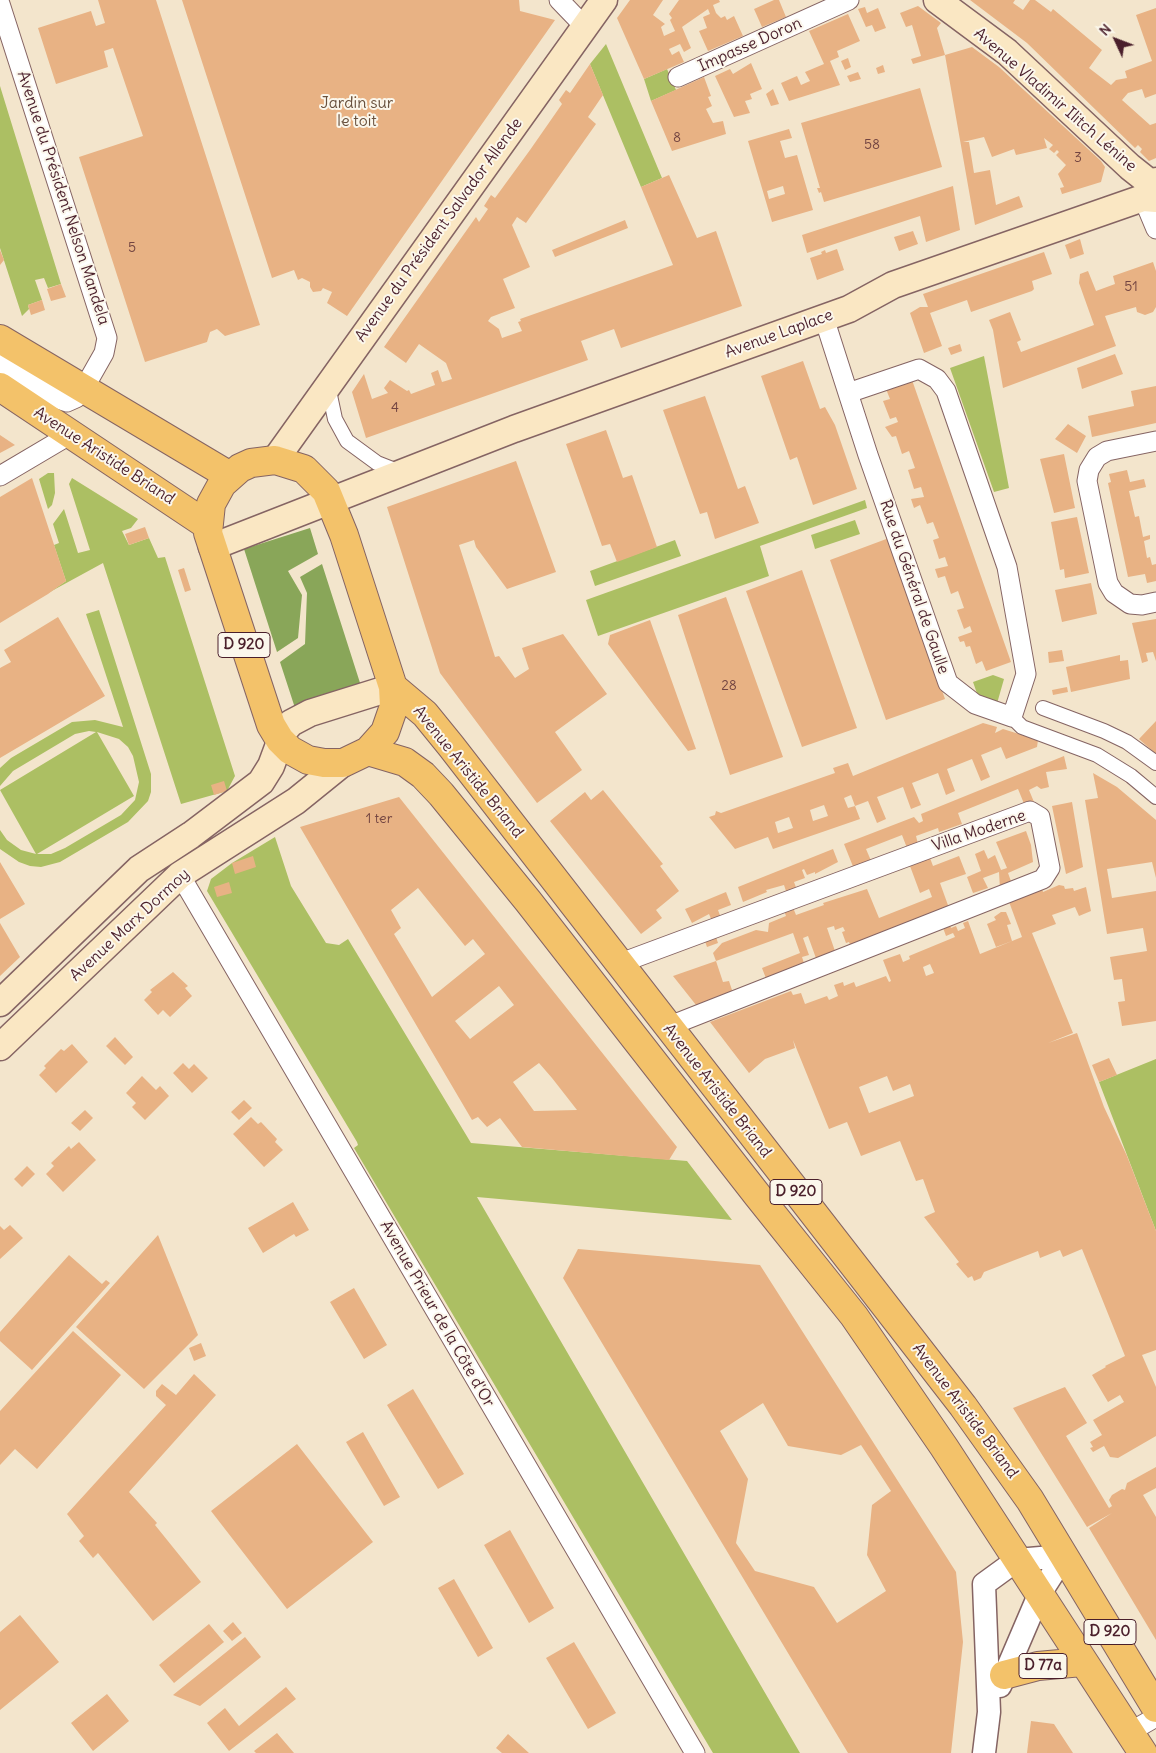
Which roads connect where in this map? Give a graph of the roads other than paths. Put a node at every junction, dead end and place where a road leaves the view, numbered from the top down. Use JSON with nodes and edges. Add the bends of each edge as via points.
{"nodes":[{"id":1,"x":559,"y":0,"type":"edge"},
{"id":2,"x":604,"y":0,"type":"edge"},
{"id":3,"x":849,"y":0,"type":"edge"},
{"id":4,"x":937,"y":0,"type":"edge"},
{"id":5,"x":0,"y":4,"type":"edge"},
{"id":6,"x":585,"y":27,"type":"junction"},
{"id":7,"x":678,"y":77,"type":"dead end"},
{"id":8,"x":1152,"y":190,"type":"edge"},
{"id":9,"x":1156,"y":229,"type":"edge"},
{"id":10,"x":824,"y":318,"type":"junction"},
{"id":11,"x":0,"y":339,"type":"edge"},
{"id":12,"x":0,"y":364,"type":"edge"},
{"id":13,"x":328,"y":386,"type":"junction"},
{"id":14,"x":0,"y":387,"type":"edge"},
{"id":15,"x":84,"y":390,"type":"junction"},
{"id":16,"x":848,"y":393,"type":"junction"},
{"id":17,"x":70,"y":434,"type":"junction"},
{"id":18,"x":1156,"y":441,"type":"edge"},
{"id":19,"x":275,"y":460,"type":"junction"},
{"id":20,"x":402,"y":472,"type":"junction"},
{"id":21,"x":0,"y":476,"type":"edge"},
{"id":22,"x":230,"y":476,"type":"junction"},
{"id":23,"x":330,"y":501,"type":"junction"},
{"id":24,"x":209,"y":536,"type":"junction"},
{"id":25,"x":1156,"y":602,"type":"edge"},
{"id":26,"x":393,"y":687,"type":"junction"},
{"id":27,"x":1042,"y":708,"type":"dead end"},
{"id":28,"x":1012,"y":717,"type":"junction"},
{"id":29,"x":280,"y":740,"type":"junction"},
{"id":30,"x":368,"y":752,"type":"junction"},
{"id":31,"x":343,"y":762,"type":"junction"},
{"id":32,"x":1156,"y":763,"type":"edge"},
{"id":33,"x":1156,"y":796,"type":"edge"},
{"id":34,"x":164,"y":853,"type":"junction"},
{"id":35,"x":180,"y":875,"type":"junction"},
{"id":36,"x":618,"y":964,"type":"junction"},
{"id":37,"x":0,"y":1003,"type":"edge"},
{"id":38,"x":667,"y":1027,"type":"junction"},
{"id":39,"x":0,"y":1047,"type":"edge"},
{"id":40,"x":1064,"y":1556,"type":"junction"},
{"id":41,"x":1017,"y":1560,"type":"junction"},
{"id":42,"x":1039,"y":1595,"type":"junction"},
{"id":43,"x":1082,"y":1662,"type":"junction"},
{"id":44,"x":1004,"y":1675,"type":"junction"},
{"id":45,"x":1156,"y":1708,"type":"edge"},
{"id":46,"x":989,"y":1712,"type":"junction"},
{"id":47,"x":1156,"y":1717,"type":"edge"},
{"id":48,"x":1136,"y":1743,"type":"edge"},
{"id":49,"x":695,"y":1753,"type":"edge"},
{"id":50,"x":984,"y":1753,"type":"edge"}],
"edges":[{"from":1,"to":6,"type":"street"},
{"from":2,"to":6,"type":"main road","name":"Avenue du Président Salvador Allende"},
{"from":3,"to":7,"type":"street","name":"Impasse Doron"},
{"from":4,"to":8,"type":"main road","name":"Avenue Vladimir Ilitch Lénine","via":[[1006,52]]},
{"from":5,"to":15,"type":"street","name":"Avenue du Président Nelson Mandela","via":[[108,338],[104,353]]},
{"from":6,"to":13,"type":"main road","name":"Avenue du Président Salvador Allende"},
{"from":8,"to":9,"type":"street"},
{"from":8,"to":10,"type":"main road","name":"Avenue Laplace","via":[[893,286],[861,304]]},
{"from":10,"to":16,"type":"street","name":"Rue du Général de Gaulle"},
{"from":10,"to":20,"type":"main road","name":"Avenue Laplace"},
{"from":11,"to":15,"type":"main road"},
{"from":12,"to":15,"type":"street","name":"Avenue Aristide Briand","via":[[63,401],[74,400]]},
{"from":13,"to":19,"type":"main road","name":"Avenue du Président Salvador Allende"},
{"from":13,"to":20,"type":"street","via":[[338,429],[347,441],[370,459]]},
{"from":14,"to":17,"type":"main road","name":"Avenue Aristide Briand"},
{"from":15,"to":22,"type":"main road"},
{"from":16,"to":28,"type":"street","name":"Rue du Général de Gaulle","via":[[948,683],[975,704]]},
{"from":16,"to":28,"type":"street","via":[[919,369],[938,379],[946,391],[1007,567],[1026,674]]},
{"from":17,"to":21,"type":"street"},
{"from":17,"to":24,"type":"main road","name":"Avenue Aristide Briand"},
{"from":18,"to":25,"type":"street","via":[[1107,451],[1097,457],[1087,481],[1108,583],[1114,593],[1130,604]]},
{"from":19,"to":22,"type":"main road","name":"Avenue Aristide Briand","via":[[251,463]]},
{"from":19,"to":23,"type":"main road","name":"Avenue Aristide Briand","via":[[308,472],[326,491]]},
{"from":20,"to":23,"type":"main road","name":"Avenue Laplace"},
{"from":22,"to":24,"type":"main road","name":"Avenue Aristide Briand","via":[[215,493]]},
{"from":23,"to":24,"type":"main road","name":"Avenue Laplace"},
{"from":23,"to":26,"type":"main road","name":"Avenue Aristide Briand"},
{"from":24,"to":29,"type":"main road","number":"D 920","via":[[271,725]]},
{"from":26,"to":29,"type":"main road","via":[[300,718],[284,731]]},
{"from":26,"to":30,"type":"main road","name":"Avenue Aristide Briand","via":[[391,720]]},
{"from":26,"to":36,"type":"main road","name":"Avenue Aristide Briand","number":"D 920","via":[[425,714]]},
{"from":27,"to":32,"type":"street","via":[[1127,742]]},
{"from":28,"to":33,"type":"street","name":"Rue du Général de Gaulle","via":[[1022,727],[1097,754]]},
{"from":29,"to":31,"type":"main road","number":"D 920","via":[[308,760],[324,764]]},
{"from":29,"to":34,"type":"main road","name":"Avenue Marx Dormoy","via":[[269,771],[261,782]]},
{"from":30,"to":31,"type":"main road","number":"D 920"},
{"from":30,"to":41,"type":"main road","name":"Avenue Aristide Briand","number":"D 920","via":[[396,758],[422,775],[442,794],[528,901],[854,1316],[944,1446]]},
{"from":31,"to":35,"type":"main road","name":"Avenue Marx Dormoy","via":[[296,801]]},
{"from":34,"to":35,"type":"main road"},
{"from":34,"to":37,"type":"main road","name":"Avenue Marx Dormoy","via":[[132,876]]},
{"from":35,"to":39,"type":"main road","name":"Avenue Marx Dormoy"},
{"from":35,"to":49,"type":"street","name":"Avenue Prieur de la Côte d'Or"},
{"from":36,"to":38,"type":"main road","name":"Avenue Aristide Briand","number":"D 920"},
{"from":36,"to":38,"type":"street","name":"Villa Moderne","via":[[1030,811],[1040,817],[1050,868],[1043,879]]},
{"from":38,"to":40,"type":"main road","name":"Avenue Aristide Briand","number":"D 920","via":[[963,1406],[1030,1500]]},
{"from":40,"to":41,"type":"street"},
{"from":40,"to":42,"type":"street","number":"D 77a"},
{"from":40,"to":45,"type":"main road","name":"Avenue Aristide Briand","number":"D 920"},
{"from":41,"to":42,"type":"main road","name":"Avenue Aristide Briand","number":"D 920"},
{"from":41,"to":46,"type":"street","number":"D 77a","via":[[984,1584]]},
{"from":42,"to":43,"type":"main road","name":"Avenue Aristide Briand","number":"D 920"},
{"from":42,"to":44,"type":"street","number":"D 77a"},
{"from":43,"to":44,"type":"main road","number":"D 77a","via":[[1038,1666]]},
{"from":43,"to":48,"type":"main road","name":"Avenue Aristide Briand","number":"D 920"},
{"from":44,"to":46,"type":"street","number":"D 77a"},
{"from":46,"to":50,"type":"street","number":"D 77a"},
{"from":47,"to":48,"type":"street"}]}
